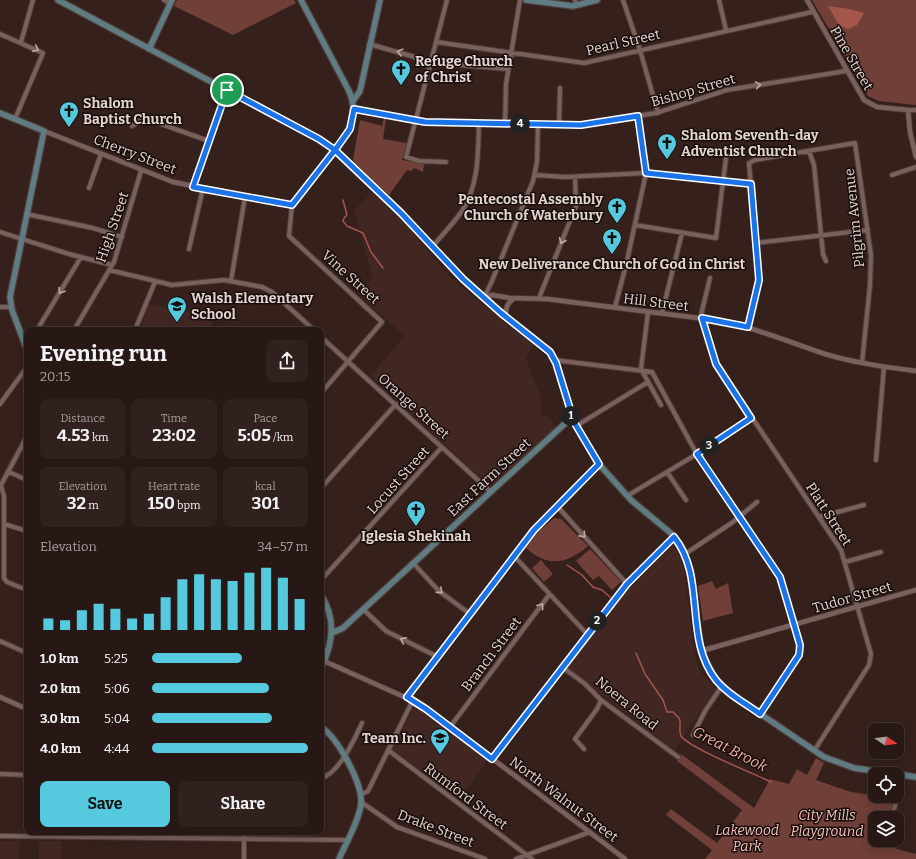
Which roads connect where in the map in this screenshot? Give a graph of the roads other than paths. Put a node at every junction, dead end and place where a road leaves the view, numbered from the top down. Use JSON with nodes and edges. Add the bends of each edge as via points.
{"nodes":[{"id":1,"x":33,"y":0,"type":"edge"},
{"id":2,"x":58,"y":0,"type":"edge"},
{"id":3,"x":164,"y":0,"type":"edge"},
{"id":4,"x":301,"y":0,"type":"edge"},
{"id":5,"x":380,"y":0,"type":"edge"},
{"id":6,"x":447,"y":0,"type":"edge"},
{"id":7,"x":520,"y":0,"type":"edge"},
{"id":8,"x":526,"y":0,"type":"edge"},
{"id":9,"x":597,"y":0,"type":"edge"},
{"id":10,"x":623,"y":0,"type":"edge"},
{"id":11,"x":719,"y":0,"type":"edge"},
{"id":12,"x":807,"y":0,"type":"edge"},
{"id":13,"x":171,"y":2,"type":"edge"},
{"id":14,"x":576,"y":3,"type":"edge"},
{"id":15,"x":812,"y":12,"type":"junction"},
{"id":16,"x":726,"y":30,"type":"junction"},
{"id":17,"x":0,"y":34,"type":"edge"},
{"id":18,"x":21,"y":42,"type":"junction"},
{"id":19,"x":436,"y":42,"type":"junction"},
{"id":20,"x":370,"y":44,"type":"junction"},
{"id":21,"x":149,"y":49,"type":"junction"},
{"id":22,"x":640,"y":50,"type":"junction"},
{"id":23,"x":511,"y":53,"type":"junction"},
{"id":24,"x":431,"y":61,"type":"junction"},
{"id":25,"x":508,"y":69,"type":"junction"},
{"id":26,"x":846,"y":71,"type":"junction"},
{"id":27,"x":560,"y":88,"type":"dead end"},
{"id":28,"x":227,"y":90,"type":"junction"},
{"id":29,"x":352,"y":101,"type":"junction"},
{"id":30,"x":354,"y":109,"type":"junction"},
{"id":31,"x":908,"y":110,"type":"junction"},
{"id":32,"x":916,"y":110,"type":"edge"},
{"id":33,"x":0,"y":113,"type":"edge"},
{"id":34,"x":658,"y":113,"type":"junction"},
{"id":35,"x":638,"y":116,"type":"junction"},
{"id":36,"x":15,"y":119,"type":"junction"},
{"id":37,"x":416,"y":122,"type":"junction"},
{"id":38,"x":479,"y":123,"type":"junction"},
{"id":39,"x":505,"y":124,"type":"junction"},
{"id":40,"x":538,"y":124,"type":"junction"},
{"id":41,"x":559,"y":125,"type":"junction"},
{"id":42,"x":132,"y":126,"type":"dead end"},
{"id":43,"x":44,"y":131,"type":"junction"},
{"id":44,"x":209,"y":141,"type":"junction"},
{"id":45,"x":335,"y":150,"type":"junction"},
{"id":46,"x":809,"y":151,"type":"junction"},
{"id":47,"x":100,"y":154,"type":"junction"},
{"id":48,"x":916,"y":157,"type":"edge"},
{"id":49,"x":726,"y":158,"type":"dead end"},
{"id":50,"x":446,"y":162,"type":"dead end"},
{"id":51,"x":916,"y":167,"type":"edge"},
{"id":52,"x":141,"y":171,"type":"junction"},
{"id":53,"x":646,"y":173,"type":"junction"},
{"id":54,"x":892,"y":174,"type":"dead end"},
{"id":55,"x":535,"y":175,"type":"junction"},
{"id":56,"x":575,"y":177,"type":"junction"},
{"id":57,"x":723,"y":182,"type":"junction"},
{"id":58,"x":751,"y":184,"type":"junction"},
{"id":59,"x":193,"y":187,"type":"junction"},
{"id":60,"x":89,"y":188,"type":"dead end"},
{"id":61,"x":203,"y":188,"type":"junction"},
{"id":62,"x":245,"y":197,"type":"junction"},
{"id":63,"x":292,"y":205,"type":"junction"},
{"id":64,"x":26,"y":214,"type":"junction"},
{"id":65,"x":635,"y":225,"type":"junction"},
{"id":66,"x":868,"y":230,"type":"junction"},
{"id":67,"x":0,"y":232,"type":"edge"},
{"id":68,"x":682,"y":233,"type":"junction"},
{"id":69,"x":822,"y":236,"type":"junction"},
{"id":70,"x":122,"y":237,"type":"junction"},
{"id":71,"x":21,"y":238,"type":"junction"},
{"id":72,"x":756,"y":243,"type":"junction"},
{"id":73,"x":432,"y":247,"type":"junction"},
{"id":74,"x":190,"y":249,"type":"dead end"},
{"id":75,"x":81,"y":257,"type":"junction"},
{"id":76,"x":826,"y":261,"type":"dead end"},
{"id":77,"x":112,"y":265,"type":"junction"},
{"id":78,"x":109,"y":270,"type":"junction"},
{"id":79,"x":710,"y":278,"type":"dead end"},
{"id":80,"x":231,"y":281,"type":"junction"},
{"id":81,"x":155,"y":282,"type":"junction"},
{"id":82,"x":484,"y":298,"type":"junction"},
{"id":83,"x":516,"y":298,"type":"junction"},
{"id":84,"x":539,"y":298,"type":"junction"},
{"id":85,"x":0,"y":307,"type":"edge"},
{"id":86,"x":11,"y":307,"type":"junction"},
{"id":87,"x":615,"y":307,"type":"junction"},
{"id":88,"x":648,"y":312,"type":"junction"},
{"id":89,"x":662,"y":313,"type":"junction"},
{"id":90,"x":507,"y":318,"type":"junction"},
{"id":91,"x":702,"y":318,"type":"junction"},
{"id":92,"x":39,"y":327,"type":"edge"},
{"id":93,"x":76,"y":327,"type":"edge"},
{"id":94,"x":136,"y":327,"type":"edge"},
{"id":95,"x":311,"y":327,"type":"edge"},
{"id":96,"x":748,"y":327,"type":"junction"},
{"id":97,"x":24,"y":337,"type":"edge"},
{"id":98,"x":324,"y":340,"type":"edge"},
{"id":99,"x":554,"y":360,"type":"junction"},
{"id":100,"x":348,"y":362,"type":"junction"},
{"id":101,"x":862,"y":363,"type":"junction"},
{"id":102,"x":884,"y":367,"type":"junction"},
{"id":103,"x":641,"y":370,"type":"junction"},
{"id":104,"x":24,"y":371,"type":"edge"},
{"id":105,"x":916,"y":371,"type":"edge"},
{"id":106,"x":648,"y":382,"type":"junction"},
{"id":107,"x":324,"y":390,"type":"edge"},
{"id":108,"x":0,"y":404,"type":"edge"},
{"id":109,"x":396,"y":404,"type":"junction"},
{"id":110,"x":661,"y":405,"type":"dead end"},
{"id":111,"x":572,"y":417,"type":"junction"},
{"id":112,"x":751,"y":418,"type":"junction"},
{"id":113,"x":576,"y":426,"type":"junction"},
{"id":114,"x":24,"y":442,"type":"edge"},
{"id":115,"x":442,"y":447,"type":"junction"},
{"id":116,"x":697,"y":454,"type":"junction"},
{"id":117,"x":876,"y":460,"type":"dead end"},
{"id":118,"x":599,"y":464,"type":"junction"},
{"id":119,"x":9,"y":472,"type":"junction"},
{"id":120,"x":667,"y":472,"type":"junction"},
{"id":121,"x":24,"y":479,"type":"edge"},
{"id":122,"x":324,"y":485,"type":"edge"},
{"id":123,"x":0,"y":487,"type":"edge"},
{"id":124,"x":491,"y":492,"type":"junction"},
{"id":125,"x":628,"y":496,"type":"junction"},
{"id":126,"x":686,"y":500,"type":"dead end"},
{"id":127,"x":757,"y":502,"type":"dead end"},
{"id":128,"x":864,"y":505,"type":"dead end"},
{"id":129,"x":557,"y":506,"type":"junction"},
{"id":130,"x":739,"y":516,"type":"junction"},
{"id":131,"x":819,"y":517,"type":"junction"},
{"id":132,"x":4,"y":524,"type":"junction"},
{"id":133,"x":24,"y":530,"type":"edge"},
{"id":134,"x":674,"y":537,"type":"junction"},
{"id":135,"x":882,"y":552,"type":"dead end"},
{"id":136,"x":685,"y":554,"type":"junction"},
{"id":137,"x":514,"y":556,"type":"junction"},
{"id":138,"x":845,"y":562,"type":"junction"},
{"id":139,"x":413,"y":563,"type":"junction"},
{"id":140,"x":324,"y":577,"type":"edge"},
{"id":141,"x":627,"y":584,"type":"junction"},
{"id":142,"x":24,"y":589,"type":"edge"},
{"id":143,"x":916,"y":590,"type":"edge"},
{"id":144,"x":549,"y":595,"type":"junction"},
{"id":145,"x":324,"y":601,"type":"edge"},
{"id":146,"x":858,"y":607,"type":"junction"},
{"id":147,"x":363,"y":609,"type":"junction"},
{"id":148,"x":470,"y":614,"type":"junction"},
{"id":149,"x":794,"y":625,"type":"junction"},
{"id":150,"x":332,"y":633,"type":"junction"},
{"id":151,"x":587,"y":634,"type":"junction"},
{"id":152,"x":0,"y":641,"type":"edge"},
{"id":153,"x":701,"y":651,"type":"junction"},
{"id":154,"x":24,"y":652,"type":"edge"},
{"id":155,"x":438,"y":657,"type":"junction"},
{"id":156,"x":324,"y":661,"type":"joint"},
{"id":157,"x":562,"y":667,"type":"junction"},
{"id":158,"x":722,"y":686,"type":"junction"},
{"id":159,"x":0,"y":697,"type":"edge"},
{"id":160,"x":407,"y":697,"type":"junction"},
{"id":161,"x":413,"y":700,"type":"junction"},
{"id":162,"x":601,"y":700,"type":"junction"},
{"id":163,"x":24,"y":708,"type":"edge"},
{"id":164,"x":760,"y":714,"type":"junction"},
{"id":165,"x":362,"y":723,"type":"dead end"},
{"id":166,"x":450,"y":727,"type":"junction"},
{"id":167,"x":324,"y":730,"type":"edge"},
{"id":168,"x":693,"y":735,"type":"dead end"},
{"id":169,"x":584,"y":749,"type":"dead end"},
{"id":170,"x":388,"y":750,"type":"junction"},
{"id":171,"x":814,"y":751,"type":"junction"},
{"id":172,"x":345,"y":756,"type":"junction"},
{"id":173,"x":678,"y":757,"type":"dead end"},
{"id":174,"x":492,"y":759,"type":"junction"},
{"id":175,"x":868,"y":769,"type":"edge"},
{"id":176,"x":0,"y":774,"type":"edge"},
{"id":177,"x":904,"y":775,"type":"edge"},
{"id":178,"x":24,"y":776,"type":"edge"},
{"id":179,"x":324,"y":777,"type":"edge"},
{"id":180,"x":916,"y":777,"type":"edge"},
{"id":181,"x":360,"y":795,"type":"junction"},
{"id":182,"x":361,"y":802,"type":"junction"},
{"id":183,"x":590,"y":832,"type":"junction"},
{"id":184,"x":0,"y":836,"type":"edge"},
{"id":185,"x":244,"y":838,"type":"junction"},
{"id":186,"x":347,"y":840,"type":"junction"},
{"id":187,"x":527,"y":855,"type":"junction"},
{"id":188,"x":244,"y":859,"type":"edge"},
{"id":189,"x":339,"y":859,"type":"edge"},
{"id":190,"x":485,"y":859,"type":"edge"},
{"id":191,"x":516,"y":859,"type":"edge"},
{"id":192,"x":532,"y":859,"type":"edge"},
{"id":193,"x":625,"y":859,"type":"edge"}],
"edges":[{"from":1,"to":18,"type":"street"},
{"from":2,"to":21,"type":"main road"},
{"from":3,"to":13,"type":"street"},
{"from":4,"to":29,"type":"main road"},
{"from":5,"to":20,"type":"main road"},
{"from":6,"to":19,"type":"street"},
{"from":7,"to":23,"type":"street"},
{"from":8,"to":14,"type":"main road"},
{"from":9,"to":14,"type":"main road"},
{"from":10,"to":22,"type":"street"},
{"from":11,"to":16,"type":"street"},
{"from":12,"to":15,"type":"street","name":"Pine Street"},
{"from":13,"to":21,"type":"main road"},
{"from":15,"to":16,"type":"street","name":"Pearl Street"},
{"from":15,"to":26,"type":"street","name":"Pine Street"},
{"from":16,"to":22,"type":"street","name":"Pearl Street"},
{"from":17,"to":18,"type":"street"},
{"from":18,"to":36,"type":"street","one_way":true,"via":[[43,53]]},
{"from":19,"to":23,"type":"street","name":"Pearl Street"},
{"from":19,"to":24,"type":"street"},
{"from":24,"to":20,"type":"street","one_way":true},
{"from":20,"to":29,"type":"main road","via":[[359,93]]},
{"from":21,"to":28,"type":"main road"},
{"from":22,"to":23,"type":"street","name":"Pearl Street","via":[[584,63]]},
{"from":22,"to":34,"type":"street"},
{"from":23,"to":25,"type":"street"},
{"from":24,"to":25,"type":"street"},
{"from":24,"to":37,"type":"street"},
{"from":25,"to":39,"type":"street"},
{"from":26,"to":31,"type":"street","name":"Pine Street","via":[[862,98],[869,104]]},
{"from":34,"to":26,"type":"street","name":"Bishop Street","one_way":true,"via":[[727,90]]},
{"from":27,"to":41,"type":"street"},
{"from":28,"to":44,"type":"street"},
{"from":28,"to":45,"type":"main road"},
{"from":29,"to":30,"type":"main road"},
{"from":30,"to":37,"type":"street","name":"Bishop Street"},
{"from":30,"to":45,"type":"main road","via":[[350,129]]},
{"from":31,"to":32,"type":"street","name":"Pine Street"},
{"from":31,"to":48,"type":"street"},
{"from":33,"to":36,"type":"main road","name":"Cherry Street"},
{"from":34,"to":35,"type":"street","name":"Bishop Street"},
{"from":35,"to":41,"type":"street","name":"Bishop Street","via":[[584,125]]},
{"from":35,"to":53,"type":"street"},
{"from":36,"to":43,"type":"main road","name":"Cherry Street"},
{"from":37,"to":38,"type":"street","name":"Bishop Street"},
{"from":37,"to":50,"type":"street","via":[[407,158]]},
{"from":38,"to":39,"type":"street","name":"Bishop Street"},
{"from":38,"to":73,"type":"street","via":[[478,166],[467,201]]},
{"from":39,"to":40,"type":"street","name":"Bishop Street"},
{"from":40,"to":41,"type":"street","name":"Bishop Street"},
{"from":40,"to":55,"type":"street"},
{"from":42,"to":44,"type":"street","via":[[144,118]]},
{"from":43,"to":47,"type":"street","name":"Cherry Street"},
{"from":43,"to":64,"type":"main road"},
{"from":44,"to":59,"type":"street"},
{"from":45,"to":63,"type":"street"},
{"from":45,"to":73,"type":"main road","via":[[401,213]]},
{"from":46,"to":58,"type":"street","via":[[752,161],[749,164]]},
{"from":46,"to":66,"type":"street","name":"Pilgrim Avenue","via":[[855,143]]},
{"from":46,"to":69,"type":"street","via":[[814,165]]},
{"from":47,"to":52,"type":"street","name":"Cherry Street"},
{"from":47,"to":60,"type":"street"},
{"from":49,"to":57,"type":"street"},
{"from":51,"to":54,"type":"street"},
{"from":52,"to":59,"type":"street","name":"Cherry Street"},
{"from":52,"to":70,"type":"street","name":"High Street"},
{"from":53,"to":56,"type":"street"},
{"from":53,"to":57,"type":"street"},
{"from":53,"to":65,"type":"street"},
{"from":55,"to":56,"type":"street"},
{"from":55,"to":82,"type":"street"},
{"from":56,"to":84,"type":"street","one_way":true,"via":[[576,206]]},
{"from":57,"to":58,"type":"street"},
{"from":57,"to":68,"type":"street","via":[[716,238]]},
{"from":58,"to":72,"type":"street"},
{"from":59,"to":61,"type":"street","name":"Cherry Street"},
{"from":61,"to":62,"type":"street","name":"Cherry Street"},
{"from":61,"to":74,"type":"street"},
{"from":62,"to":63,"type":"street","name":"Cherry Street"},
{"from":62,"to":80,"type":"street"},
{"from":63,"to":100,"type":"street","name":"Vine Street","via":[[290,236],[382,321]]},
{"from":64,"to":70,"type":"street"},
{"from":64,"to":71,"type":"main road"},
{"from":65,"to":68,"type":"street"},
{"from":65,"to":87,"type":"street"},
{"from":66,"to":69,"type":"street"},
{"from":66,"to":101,"type":"street","name":"Pilgrim Avenue","via":[[871,278]]},
{"from":67,"to":71,"type":"street"},
{"from":68,"to":89,"type":"street"},
{"from":69,"to":72,"type":"street"},
{"from":69,"to":76,"type":"street"},
{"from":70,"to":77,"type":"street","name":"High Street"},
{"from":71,"to":75,"type":"street"},
{"from":71,"to":86,"type":"main road","via":[[11,290]]},
{"from":72,"to":96,"type":"street","via":[[759,281]]},
{"from":73,"to":82,"type":"main road"},
{"from":75,"to":77,"type":"street"},
{"from":75,"to":92,"type":"street","one_way":true},
{"from":77,"to":78,"type":"street","name":"High Street"},
{"from":78,"to":81,"type":"street"},
{"from":78,"to":93,"type":"street","name":"High Street"},
{"from":79,"to":91,"type":"street"},
{"from":80,"to":81,"type":"street","via":[[175,286]]},
{"from":80,"to":95,"type":"street","via":[[259,286],[270,291]]},
{"from":81,"to":94,"type":"street"},
{"from":82,"to":83,"type":"street","name":"Hill Street","via":[[492,295]]},
{"from":82,"to":90,"type":"main road"},
{"from":83,"to":84,"type":"street","name":"Hill Street"},
{"from":83,"to":90,"type":"street","via":[[507,306]]},
{"from":84,"to":87,"type":"street","name":"Hill Street"},
{"from":85,"to":86,"type":"street"},
{"from":86,"to":97,"type":"main road"},
{"from":87,"to":88,"type":"street","name":"Hill Street"},
{"from":88,"to":89,"type":"street","name":"Hill Street"},
{"from":88,"to":103,"type":"street"},
{"from":89,"to":91,"type":"street","name":"Hill Street"},
{"from":90,"to":99,"type":"main road","via":[[544,346]]},
{"from":91,"to":96,"type":"street","name":"Hill Street"},
{"from":91,"to":112,"type":"street","name":"Platt Street","via":[[716,364]]},
{"from":96,"to":101,"type":"street","name":"Hill Street","via":[[826,354]]},
{"from":98,"to":100,"type":"street","name":"Orange Street"},
{"from":99,"to":103,"type":"street"},
{"from":99,"to":111,"type":"main road"},
{"from":100,"to":107,"type":"street"},
{"from":100,"to":109,"type":"street","name":"Orange Street"},
{"from":101,"to":102,"type":"street","name":"Hill Street"},
{"from":102,"to":105,"type":"street","name":"Hill Street"},
{"from":102,"to":117,"type":"street"},
{"from":103,"to":106,"type":"street"},
{"from":103,"to":116,"type":"street","via":[[653,373]]},
{"from":104,"to":108,"type":"street"},
{"from":106,"to":110,"type":"street"},
{"from":106,"to":113,"type":"street"},
{"from":109,"to":115,"type":"street","name":"Orange Street"},
{"from":109,"to":122,"type":"street"},
{"from":111,"to":113,"type":"main road"},
{"from":111,"to":124,"type":"main road","name":"East Farm Street"},
{"from":112,"to":116,"type":"street"},
{"from":112,"to":131,"type":"street","name":"Platt Street"},
{"from":113,"to":118,"type":"main road"},
{"from":114,"to":119,"type":"street"},
{"from":115,"to":124,"type":"street","name":"Orange Street"},
{"from":115,"to":140,"type":"street","name":"Locust Street"},
{"from":116,"to":120,"type":"street"},
{"from":116,"to":130,"type":"street"},
{"from":118,"to":125,"type":"main road"},
{"from":118,"to":129,"type":"street"},
{"from":119,"to":121,"type":"street"},
{"from":119,"to":123,"type":"street"},
{"from":120,"to":125,"type":"street"},
{"from":120,"to":126,"type":"street"},
{"from":123,"to":132,"type":"street","via":[[4,496]]},
{"from":124,"to":139,"type":"main road","name":"East Farm Street"},
{"from":125,"to":134,"type":"main road"},
{"from":127,"to":130,"type":"street"},
{"from":128,"to":131,"type":"street"},
{"from":129,"to":137,"type":"street"},
{"from":129,"to":141,"type":"street","one_way":true},
{"from":130,"to":136,"type":"street"},
{"from":130,"to":149,"type":"street","via":[[781,580]]},
{"from":131,"to":138,"type":"street","name":"Platt Street","via":[[840,547]]},
{"from":132,"to":133,"type":"street"},
{"from":132,"to":142,"type":"street","via":[[4,579]]},
{"from":134,"to":136,"type":"main road"},
{"from":134,"to":141,"type":"street"},
{"from":135,"to":138,"type":"street"},
{"from":136,"to":153,"type":"main road","via":[[690,571]]},
{"from":137,"to":144,"type":"street"},
{"from":137,"to":148,"type":"street"},
{"from":138,"to":146,"type":"street","name":"Platt Street"},
{"from":139,"to":147,"type":"main road","name":"East Farm Street"},
{"from":139,"to":148,"type":"street","one_way":true,"via":[[439,591]]},
{"from":141,"to":151,"type":"street"},
{"from":143,"to":146,"type":"street","name":"Tudor Street"},
{"from":144,"to":151,"type":"street"},
{"from":166,"to":144,"type":"street","name":"Branch Street","one_way":true},
{"from":145,"to":150,"type":"main road","via":[[329,612]]},
{"from":146,"to":149,"type":"street","name":"Tudor Street"},
{"from":146,"to":171,"type":"street","name":"Platt Street","via":[[871,661]]},
{"from":147,"to":150,"type":"main road","name":"East Farm Street","via":[[343,628]]},
{"from":155,"to":147,"type":"street","one_way":true,"via":[[386,631]]},
{"from":148,"to":155,"type":"street"},
{"from":149,"to":153,"type":"street","name":"Tudor Street"},
{"from":149,"to":164,"type":"street","via":[[801,647],[800,653]]},
{"from":150,"to":156,"type":"main road"},
{"from":151,"to":157,"type":"street"},
{"from":152,"to":154,"type":"street"},
{"from":153,"to":158,"type":"main road","via":[[710,671]]},
{"from":155,"to":160,"type":"street"},
{"from":156,"to":160,"type":"street","name":"North Walnut Street"},
{"from":157,"to":162,"type":"street","name":"Noera Road"},
{"from":157,"to":174,"type":"street"},
{"from":158,"to":164,"type":"main road"},
{"from":158,"to":168,"type":"street","via":[[705,710]]},
{"from":159,"to":163,"type":"street"},
{"from":160,"to":161,"type":"street","name":"North Walnut Street"},
{"from":161,"to":166,"type":"street","name":"North Walnut Street"},
{"from":161,"to":170,"type":"street"},
{"from":162,"to":169,"type":"street","via":[[575,740]]},
{"from":162,"to":173,"type":"street","name":"Noera Road"},
{"from":164,"to":171,"type":"main road"},
{"from":165,"to":172,"type":"street"},
{"from":166,"to":174,"type":"street","name":"North Walnut Street"},
{"from":167,"to":172,"type":"main road","via":[[333,737]]},
{"from":170,"to":181,"type":"street","via":[[368,791]]},
{"from":170,"to":187,"type":"street","name":"Rumford Street"},
{"from":171,"to":175,"type":"main road","via":[[848,766]]},
{"from":172,"to":179,"type":"street"},
{"from":172,"to":181,"type":"main road"},
{"from":174,"to":183,"type":"street","name":"North Walnut Street"},
{"from":176,"to":178,"type":"street"},
{"from":177,"to":180,"type":"main road"},
{"from":181,"to":182,"type":"main road"},
{"from":182,"to":186,"type":"main road"},
{"from":182,"to":190,"type":"street","name":"Drake Street","via":[[397,827]]},
{"from":183,"to":187,"type":"street"},
{"from":183,"to":193,"type":"street","name":"North Walnut Street"},
{"from":184,"to":185,"type":"street"},
{"from":185,"to":186,"type":"street"},
{"from":185,"to":188,"type":"street"},
{"from":186,"to":189,"type":"main road"},
{"from":187,"to":191,"type":"street"},
{"from":187,"to":192,"type":"street","name":"Rumford Street"}]}
